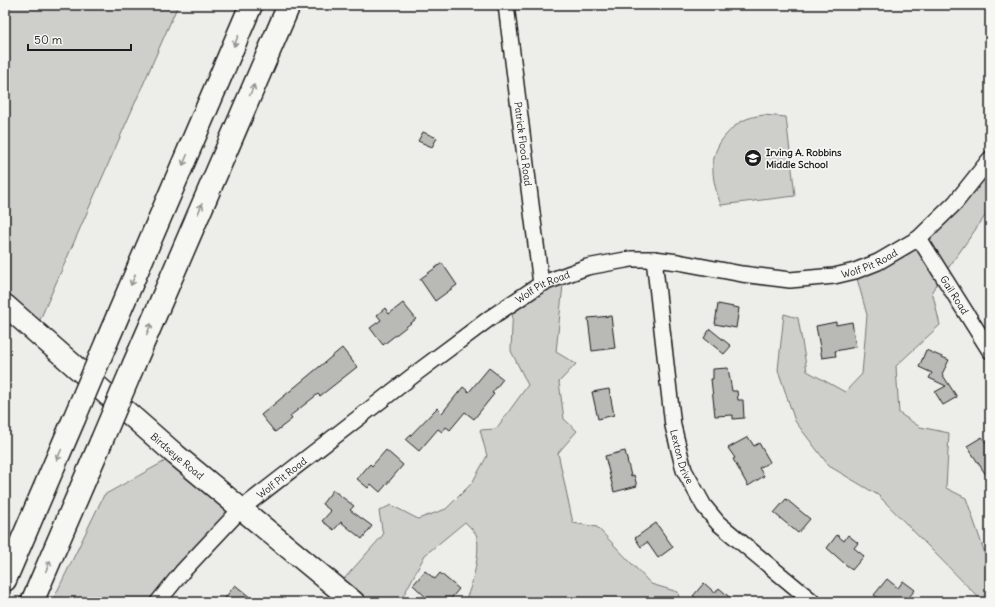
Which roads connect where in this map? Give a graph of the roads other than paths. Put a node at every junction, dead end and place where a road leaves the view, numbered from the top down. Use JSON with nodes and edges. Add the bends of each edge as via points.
{"nodes":[{"id":1,"x":251,"y":5,"type":"edge"},
{"id":2,"x":288,"y":5,"type":"edge"},
{"id":3,"x":506,"y":5,"type":"edge"},
{"id":4,"x":990,"y":158,"type":"edge"},
{"id":5,"x":919,"y":238,"type":"junction"},
{"id":6,"x":654,"y":259,"type":"junction"},
{"id":7,"x":541,"y":284,"type":"junction"},
{"id":8,"x":5,"y":305,"type":"edge"},
{"id":9,"x":990,"y":351,"type":"edge"},
{"id":10,"x":241,"y":509,"type":"junction"},
{"id":11,"x":5,"y":580,"type":"edge"},
{"id":12,"x":32,"y":602,"type":"edge"},
{"id":13,"x":158,"y":602,"type":"edge"},
{"id":14,"x":354,"y":602,"type":"edge"},
{"id":15,"x":813,"y":602,"type":"edge"}],
"edges":[{"from":1,"to":11,"type":"highway","one_way":true,"bridge":true},
{"from":12,"to":2,"type":"highway","one_way":true,"bridge":true},
{"from":3,"to":7,"type":"street","name":"Patrick Flood Road"},
{"from":4,"to":5,"type":"street","name":"Wolf Pit Road","via":[[955,203]]},
{"from":5,"to":6,"type":"street","name":"Wolf Pit Road","via":[[878,262],[834,276],[810,279],[768,278]]},
{"from":5,"to":9,"type":"street","name":"Gail Road"},
{"from":6,"to":7,"type":"street","name":"Wolf Pit Road","via":[[611,262],[587,267]]},
{"from":6,"to":15,"type":"street","name":"Lexton Drive","via":[[673,426],[684,470],[704,506],[718,523]]},
{"from":7,"to":10,"type":"street","name":"Wolf Pit Road","via":[[424,367]]},
{"from":8,"to":10,"type":"main road","name":"Birdseye Road"},
{"from":10,"to":13,"type":"street","name":"Wolf Pit Road","via":[[182,572]]},
{"from":10,"to":14,"type":"main road","name":"Birdseye Road"}]}
